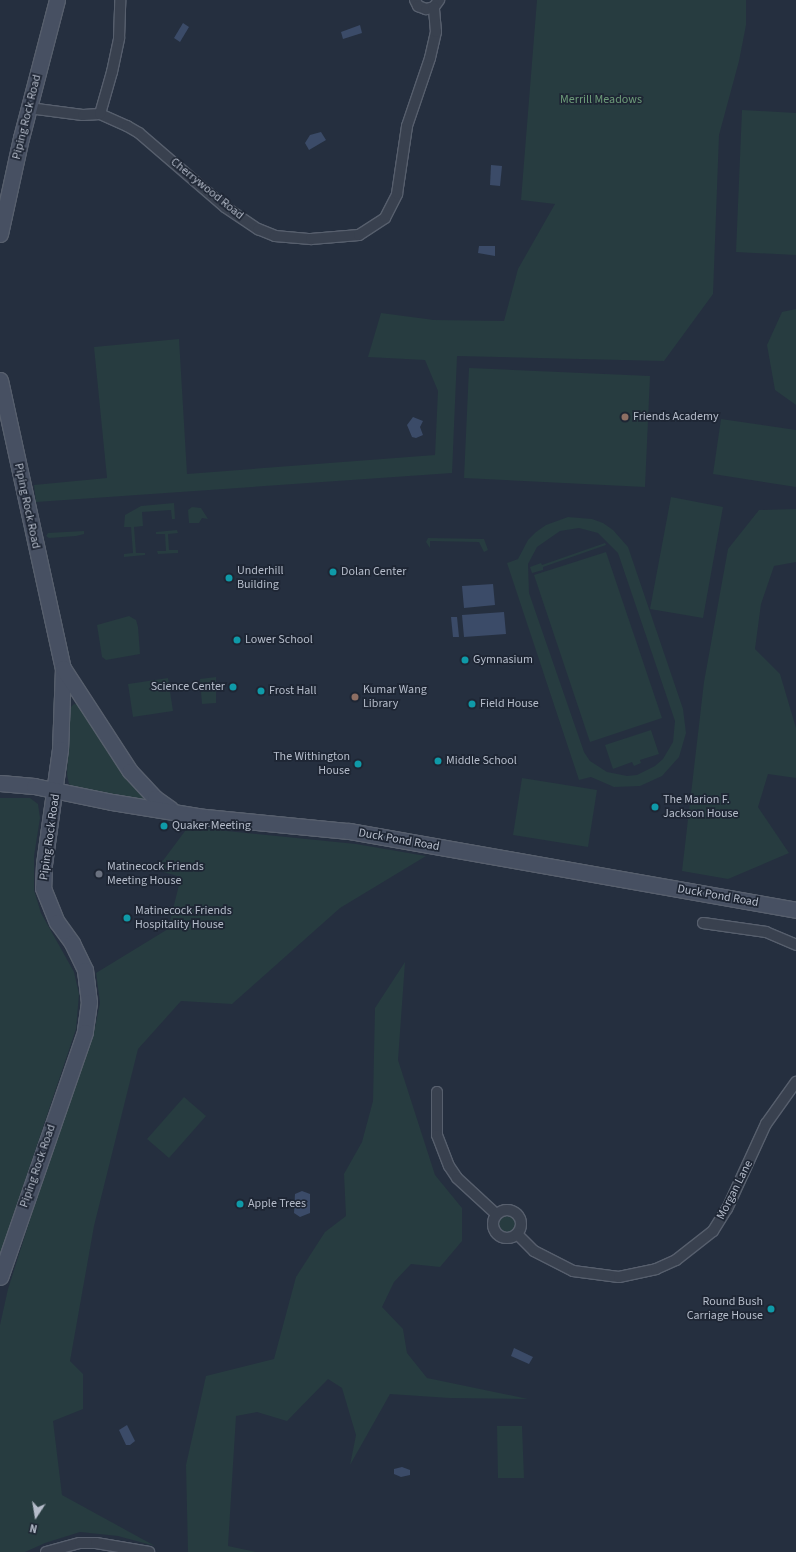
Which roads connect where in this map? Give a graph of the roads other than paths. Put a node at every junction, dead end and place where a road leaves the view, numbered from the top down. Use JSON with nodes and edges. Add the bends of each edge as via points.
{"nodes":[{"id":1,"x":57,"y":0,"type":"edge"},
{"id":2,"x":120,"y":0,"type":"edge"},
{"id":3,"x":414,"y":0,"type":"edge"},
{"id":4,"x":436,"y":4,"type":"edge"},
{"id":5,"x":29,"y":108,"type":"junction"},
{"id":6,"x":100,"y":114,"type":"junction"},
{"id":7,"x":0,"y":234,"type":"edge"},
{"id":8,"x":0,"y":380,"type":"edge"},
{"id":9,"x":63,"y":668,"type":"junction"},
{"id":10,"x":0,"y":783,"type":"edge"},
{"id":11,"x":56,"y":790,"type":"junction"},
{"id":12,"x":177,"y":813,"type":"junction"},
{"id":13,"x":796,"y":910,"type":"edge"},
{"id":14,"x":703,"y":923,"type":"dead end"},
{"id":15,"x":796,"y":945,"type":"edge"},
{"id":16,"x":796,"y":1082,"type":"edge"},
{"id":17,"x":437,"y":1092,"type":"dead end"},
{"id":18,"x":496,"y":1214,"type":"junction"},
{"id":19,"x":517,"y":1234,"type":"junction"},
{"id":20,"x":0,"y":1277,"type":"edge"},
{"id":21,"x":46,"y":1552,"type":"edge"},
{"id":22,"x":149,"y":1552,"type":"edge"}],
"edges":[{"from":1,"to":5,"type":"street","name":"Piping Rock Road"},
{"from":2,"to":6,"type":"street","via":[[119,38]]},
{"from":3,"to":4,"type":"street","name":"Cherrywood Road","via":[[422,8]]},
{"from":4,"to":6,"type":"street","name":"Cherrywood Road","via":[[436,32],[407,126],[397,194],[385,218],[359,235],[292,239],[258,229],[225,207],[139,133]]},
{"from":5,"to":6,"type":"street","name":"Cherrywood Road","via":[[83,115]]},
{"from":5,"to":7,"type":"street","name":"Piping Rock Road"},
{"from":8,"to":9,"type":"street","name":"Piping Rock Road"},
{"from":9,"to":11,"type":"street","name":"Piping Rock Road","via":[[62,727]]},
{"from":9,"to":12,"type":"street","via":[[130,771],[154,798]]},
{"from":10,"to":11,"type":"street","name":"Duck Pond Road"},
{"from":11,"to":12,"type":"street","name":"Duck Pond Road"},
{"from":11,"to":20,"type":"street","name":"Piping Rock Road","via":[[44,864],[43,888],[57,922],[72,943],[85,970],[90,1002],[85,1032]]},
{"from":12,"to":13,"type":"street","name":"Duck Pond Road","via":[[349,831]]},
{"from":14,"to":15,"type":"street","via":[[766,932]]},
{"from":16,"to":19,"type":"street","name":"Morgan Lane","via":[[766,1124],[727,1209],[713,1231],[676,1260],[637,1275],[619,1276],[572,1271],[534,1251]]},
{"from":17,"to":18,"type":"street","via":[[437,1135],[449,1166],[457,1178]]},
{"from":18,"to":19,"type":"street","via":[[493,1228],[499,1235],[508,1238]]},
{"from":18,"to":19,"type":"street","via":[[506,1209],[518,1214],[521,1222]]},
{"from":21,"to":22,"type":"street","via":[[80,1543],[96,1543]]}]}
